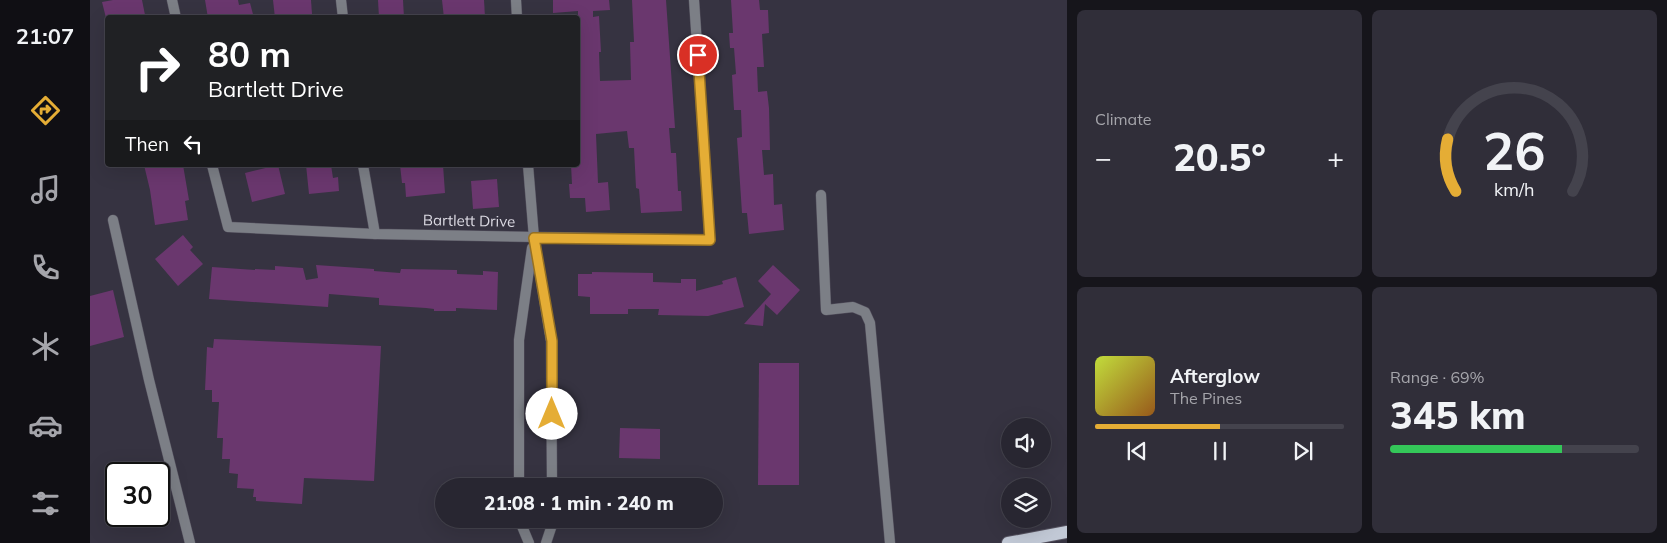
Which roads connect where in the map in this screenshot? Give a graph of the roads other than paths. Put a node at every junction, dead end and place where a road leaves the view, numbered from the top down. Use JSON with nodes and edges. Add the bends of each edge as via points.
{"nodes":[{"id":1,"x":172,"y":0,"type":"edge"},
{"id":2,"x":341,"y":0,"type":"edge"},
{"id":3,"x":516,"y":0,"type":"edge"},
{"id":4,"x":694,"y":0,"type":"edge"},
{"id":5,"x":175,"y":15,"type":"edge"},
{"id":6,"x":343,"y":15,"type":"edge"},
{"id":7,"x":518,"y":15,"type":"edge"},
{"id":8,"x":213,"y":167,"type":"edge"},
{"id":9,"x":363,"y":167,"type":"edge"},
{"id":10,"x":528,"y":167,"type":"edge"},
{"id":11,"x":821,"y":195,"type":"dead end"},
{"id":12,"x":113,"y":220,"type":"dead end"},
{"id":13,"x":375,"y":234,"type":"junction"},
{"id":14,"x":534,"y":238,"type":"junction"},
{"id":15,"x":519,"y":478,"type":"edge"},
{"id":16,"x":552,"y":478,"type":"edge"},
{"id":17,"x":523,"y":528,"type":"edge"},
{"id":18,"x":551,"y":528,"type":"edge"},
{"id":19,"x":1065,"y":532,"type":"edge"},
{"id":20,"x":190,"y":543,"type":"edge"},
{"id":21,"x":529,"y":543,"type":"edge"},
{"id":22,"x":546,"y":543,"type":"edge"},
{"id":23,"x":890,"y":543,"type":"edge"},
{"id":24,"x":1008,"y":543,"type":"edge"},
{"id":25,"x":1055,"y":543,"type":"edge"}],
"edges":[{"from":1,"to":5,"type":"street"},
{"from":2,"to":6,"type":"street"},
{"from":3,"to":7,"type":"street"},
{"from":4,"to":14,"type":"street","name":"Bartlett Drive","via":[[710,240]]},
{"from":8,"to":13,"type":"street","name":"Bartlett Drive","via":[[228,227]]},
{"from":9,"to":13,"type":"street"},
{"from":10,"to":14,"type":"street"},
{"from":11,"to":23,"type":"street","via":[[826,310],[853,308],[865,312],[870,323]]},
{"from":12,"to":20,"type":"street"},
{"from":13,"to":14,"type":"street","name":"Bartlett Drive"},
{"from":14,"to":15,"type":"street","via":[[519,340]]},
{"from":14,"to":16,"type":"street","via":[[552,341]]},
{"from":17,"to":21,"type":"street"},
{"from":18,"to":22,"type":"street"},
{"from":19,"to":24,"type":"main road"},
{"from":19,"to":25,"type":"main road"}]}
